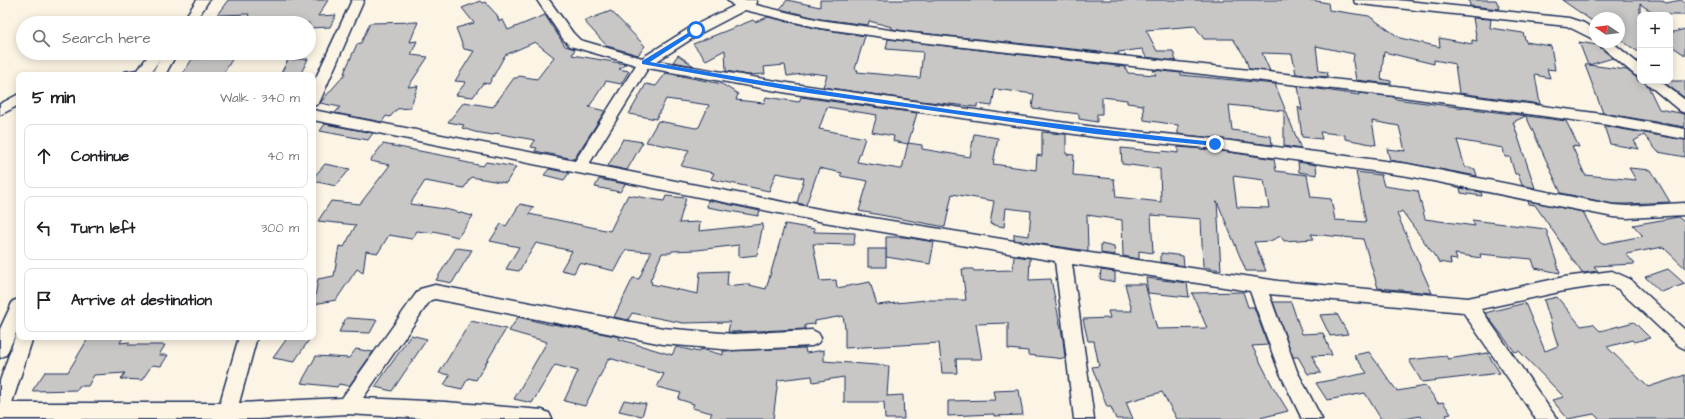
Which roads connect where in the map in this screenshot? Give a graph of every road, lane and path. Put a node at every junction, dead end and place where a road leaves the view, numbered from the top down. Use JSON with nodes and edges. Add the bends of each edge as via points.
{"nodes":[{"id":1,"x":191,"y":0,"type":"edge"},
{"id":2,"x":203,"y":0,"type":"edge"},
{"id":3,"x":358,"y":0,"type":"edge"},
{"id":4,"x":543,"y":0,"type":"edge"},
{"id":5,"x":1360,"y":0,"type":"edge"},
{"id":6,"x":744,"y":2,"type":"edge"},
{"id":7,"x":181,"y":16,"type":"edge"},
{"id":8,"x":193,"y":16,"type":"edge"},
{"id":9,"x":1589,"y":32,"type":"edge"},
{"id":10,"x":1610,"y":48,"type":"edge"},
{"id":11,"x":151,"y":60,"type":"edge"},
{"id":12,"x":166,"y":60,"type":"edge"},
{"id":13,"x":644,"y":62,"type":"junction"},
{"id":14,"x":1637,"y":70,"type":"edge"},
{"id":15,"x":141,"y":72,"type":"edge"},
{"id":16,"x":160,"y":72,"type":"edge"},
{"id":17,"x":1655,"y":84,"type":"edge"},
{"id":18,"x":316,"y":94,"type":"edge"},
{"id":19,"x":16,"y":101,"type":"edge"},
{"id":20,"x":1685,"y":108,"type":"edge"},
{"id":21,"x":0,"y":110,"type":"edge"},
{"id":22,"x":316,"y":116,"type":"edge"},
{"id":23,"x":1685,"y":134,"type":"edge"},
{"id":24,"x":579,"y":168,"type":"junction"},
{"id":25,"x":1685,"y":209,"type":"edge"},
{"id":26,"x":1062,"y":256,"type":"junction"},
{"id":27,"x":1258,"y":285,"type":"junction"},
{"id":28,"x":1468,"y":305,"type":"junction"},
{"id":29,"x":16,"y":311,"type":"edge"},
{"id":30,"x":3,"y":333,"type":"edge"},
{"id":31,"x":812,"y":338,"type":"dead end"},
{"id":32,"x":23,"y":340,"type":"edge"},
{"id":33,"x":247,"y":340,"type":"edge"},
{"id":34,"x":1685,"y":341,"type":"edge"},
{"id":35,"x":0,"y":350,"type":"edge"},
{"id":36,"x":347,"y":406,"type":"junction"},
{"id":37,"x":0,"y":410,"type":"edge"},
{"id":38,"x":226,"y":415,"type":"edge"},
{"id":39,"x":445,"y":415,"type":"edge"},
{"id":40,"x":542,"y":419,"type":"edge"},
{"id":41,"x":1084,"y":419,"type":"edge"},
{"id":42,"x":1312,"y":419,"type":"edge"},
{"id":43,"x":1547,"y":419,"type":"edge"}],
"edges":[{"from":1,"to":7,"type":"street"},
{"from":2,"to":8,"type":"street"},
{"from":3,"to":18,"type":"street"},
{"from":4,"to":13,"type":"street","via":[[575,43]]},
{"from":5,"to":9,"type":"street","via":[[1569,22]]},
{"from":6,"to":13,"type":"street"},
{"from":6,"to":23,"type":"street","via":[[820,24],[911,37],[1395,91],[1602,119]]},
{"from":10,"to":14,"type":"street"},
{"from":11,"to":15,"type":"street"},
{"from":12,"to":16,"type":"street"},
{"from":13,"to":24,"type":"street"},
{"from":13,"to":25,"type":"street","via":[[794,89],[1037,124],[1215,144],[1408,170],[1613,211]]},
{"from":17,"to":20,"type":"street"},
{"from":19,"to":21,"type":"street"},
{"from":22,"to":24,"type":"street"},
{"from":24,"to":26,"type":"street","via":[[824,216]]},
{"from":26,"to":27,"type":"street"},
{"from":26,"to":41,"type":"street"},
{"from":27,"to":28,"type":"street"},
{"from":27,"to":42,"type":"street","via":[[1288,369]]},
{"from":28,"to":34,"type":"street","via":[[1564,284],[1612,278],[1624,284]]},
{"from":28,"to":43,"type":"street"},
{"from":29,"to":30,"type":"street"},
{"from":30,"to":35,"type":"street"},
{"from":31,"to":36,"type":"street","via":[[733,342],[663,336],[435,292],[426,294],[421,300]]},
{"from":32,"to":37,"type":"street"},
{"from":33,"to":38,"type":"street"},
{"from":36,"to":38,"type":"street"},
{"from":36,"to":39,"type":"street"},
{"from":37,"to":38,"type":"street"},
{"from":39,"to":40,"type":"street"}]}
